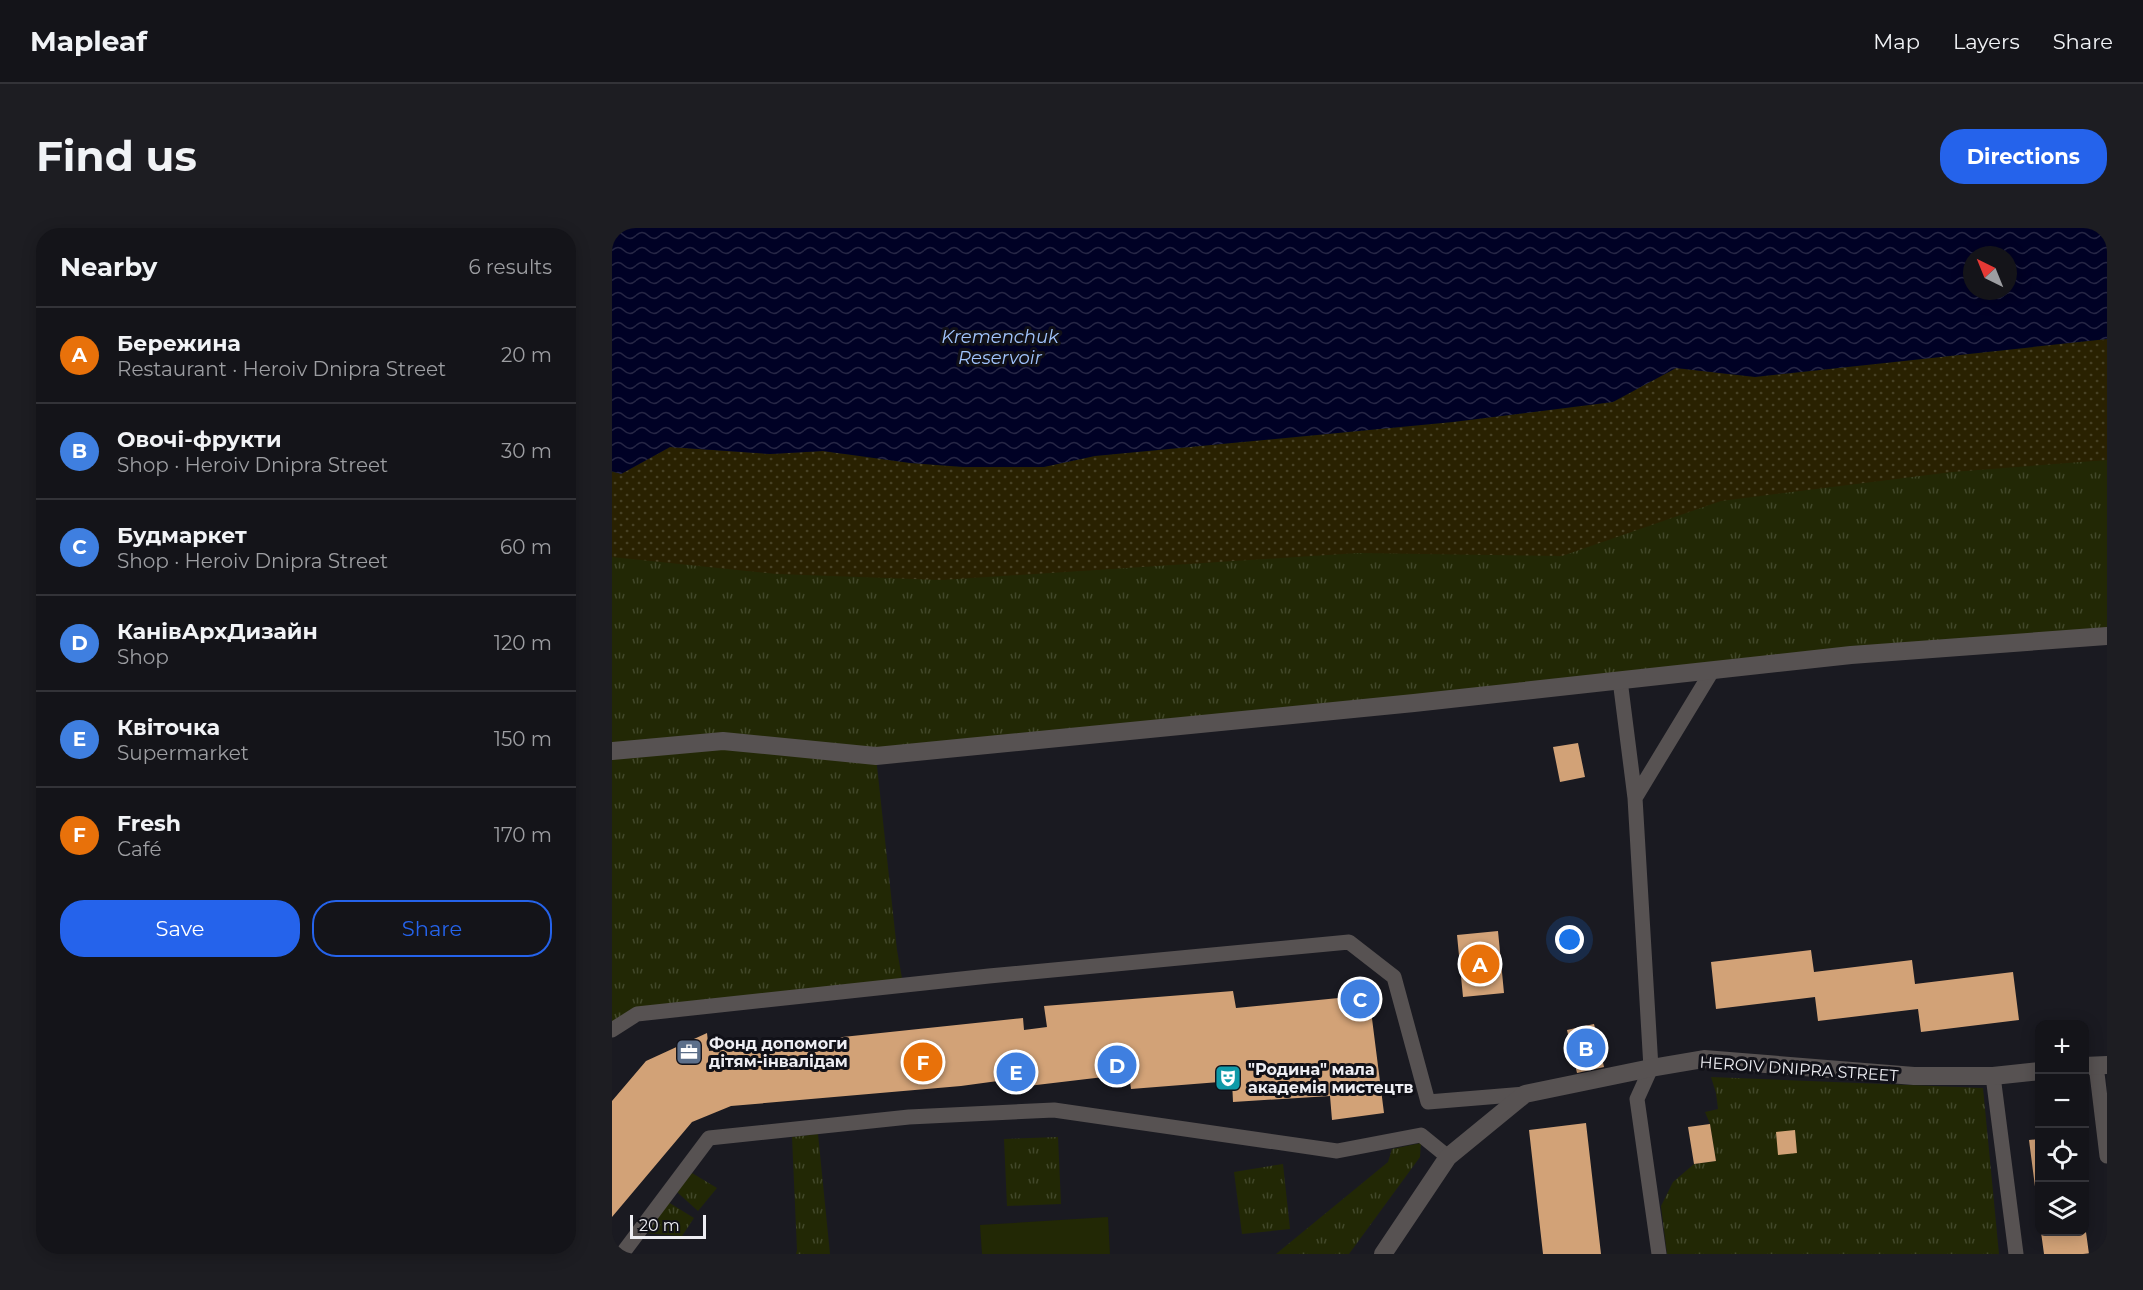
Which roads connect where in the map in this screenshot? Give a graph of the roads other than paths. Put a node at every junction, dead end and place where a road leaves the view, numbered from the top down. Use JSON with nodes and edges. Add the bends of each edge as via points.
{"nodes":[{"id":1,"x":2107,"y":636,"type":"edge"},
{"id":2,"x":1712,"y":672,"type":"junction"},
{"id":3,"x":1620,"y":680,"type":"junction"},
{"id":4,"x":612,"y":751,"type":"edge"},
{"id":5,"x":1635,"y":798,"type":"junction"},
{"id":6,"x":612,"y":1030,"type":"edge"},
{"id":7,"x":2096,"y":1065,"type":"edge"},
{"id":8,"x":1651,"y":1068,"type":"junction"},
{"id":9,"x":2035,"y":1072,"type":"edge"},
{"id":10,"x":1993,"y":1076,"type":"junction"},
{"id":11,"x":1526,"y":1094,"type":"junction"},
{"id":12,"x":2107,"y":1156,"type":"edge"},
{"id":13,"x":1448,"y":1157,"type":"junction"},
{"id":14,"x":622,"y":1254,"type":"edge"},
{"id":15,"x":1383,"y":1254,"type":"edge"},
{"id":16,"x":1659,"y":1254,"type":"edge"},
{"id":17,"x":2016,"y":1254,"type":"edge"}],
"edges":[{"from":1,"to":2,"type":"street","via":[[1851,655]]},
{"from":2,"to":3,"type":"street"},
{"from":2,"to":5,"type":"lane"},
{"from":3,"to":4,"type":"street","via":[[876,756],[723,741]]},
{"from":3,"to":5,"type":"lane"},
{"from":5,"to":8,"type":"lane"},
{"from":6,"to":11,"type":"lane","via":[[638,1014],[1349,942],[1394,977],[1428,1102]]},
{"from":7,"to":12,"type":"lane"},
{"from":8,"to":10,"type":"street","name":"HEROIV DNIPRA STREET","via":[[1704,1059],[1914,1077]]},
{"from":8,"to":11,"type":"street","name":"HEROIV DNIPRA STREET"},
{"from":8,"to":16,"type":"lane","via":[[1637,1099]]},
{"from":9,"to":10,"type":"street","name":"HEROIV DNIPRA STREET"},
{"from":10,"to":17,"type":"lane"},
{"from":11,"to":13,"type":"street","name":"HEROIV DNIPRA STREET"},
{"from":13,"to":14,"type":"lane","via":[[1420,1135],[1337,1151],[1054,1110],[909,1118],[709,1138]]},
{"from":13,"to":15,"type":"street","name":"HEROIV DNIPRA STREET"}]}
